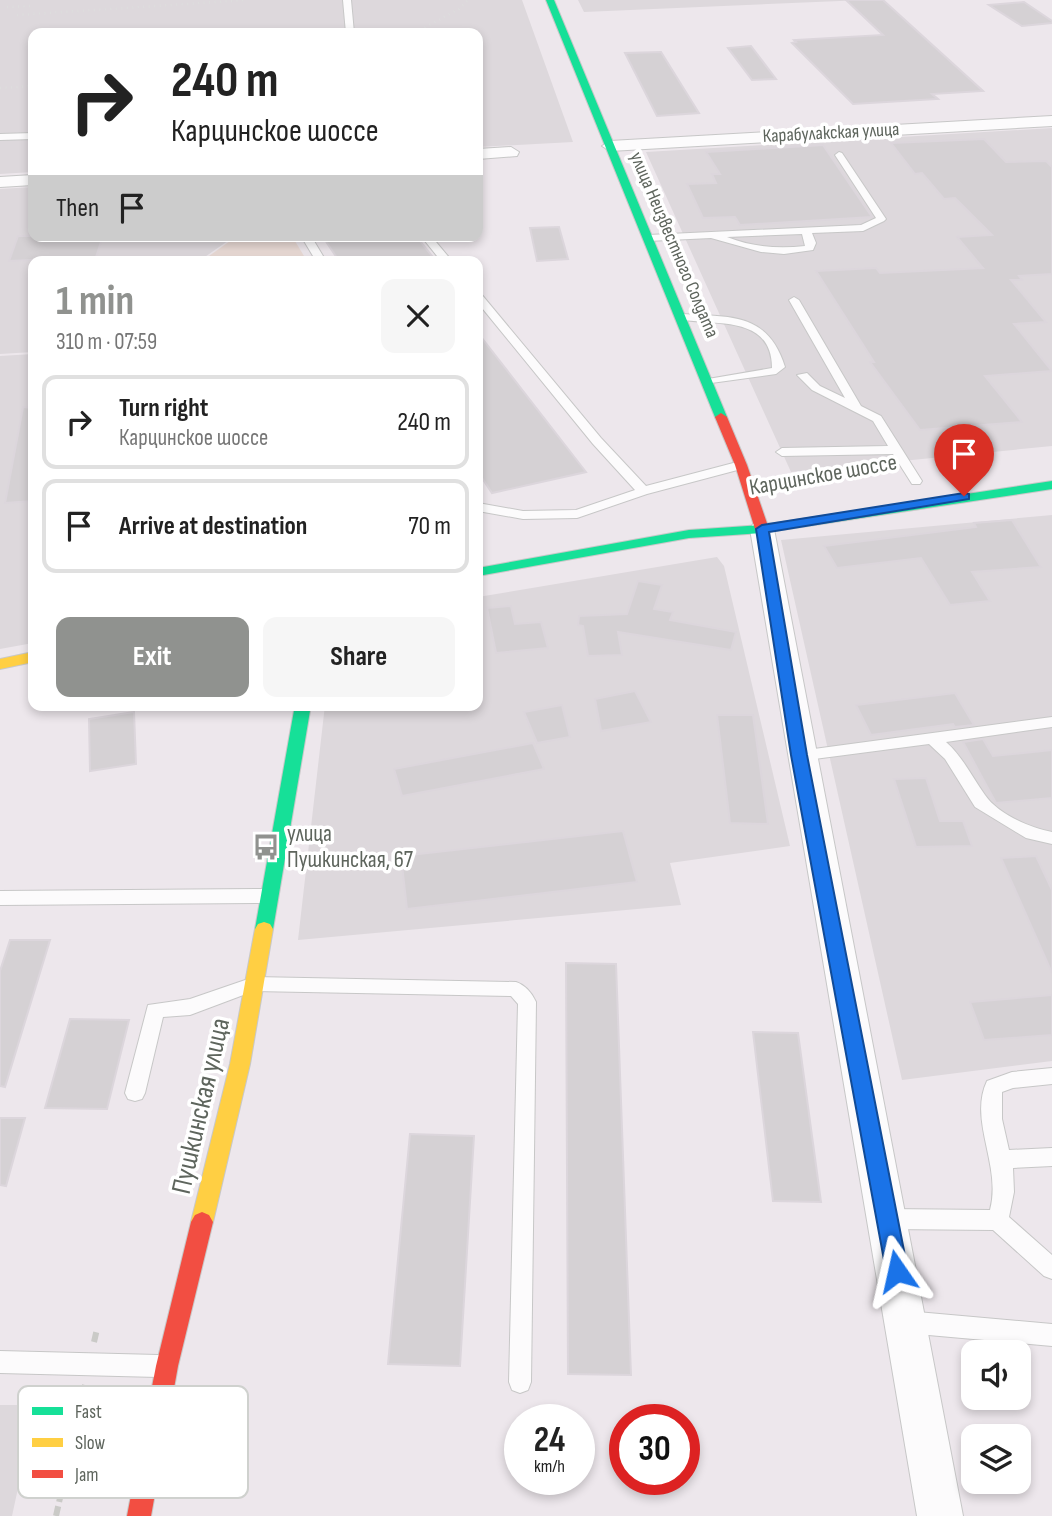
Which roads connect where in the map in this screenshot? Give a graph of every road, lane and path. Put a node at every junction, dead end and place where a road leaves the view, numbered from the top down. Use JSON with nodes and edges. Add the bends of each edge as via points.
{"nodes":[{"id":1,"x":346,"y":0,"type":"edge"},
{"id":2,"x":550,"y":0,"type":"edge"},
{"id":3,"x":350,"y":28,"type":"edge"},
{"id":4,"x":1052,"y":121,"type":"edge"},
{"id":5,"x":28,"y":135,"type":"edge"},
{"id":6,"x":0,"y":137,"type":"edge"},
{"id":7,"x":610,"y":146,"type":"junction"},
{"id":8,"x":511,"y":152,"type":"dead end"},
{"id":9,"x":483,"y":154,"type":"edge"},
{"id":10,"x":839,"y":155,"type":"dead end"},
{"id":11,"x":28,"y":180,"type":"edge"},
{"id":12,"x":0,"y":182,"type":"edge"},
{"id":13,"x":806,"y":230,"type":"junction"},
{"id":14,"x":713,"y":234,"type":"junction"},
{"id":15,"x":648,"y":237,"type":"junction"},
{"id":16,"x":431,"y":242,"type":"edge"},
{"id":17,"x":443,"y":256,"type":"edge"},
{"id":18,"x":794,"y":300,"type":"dead end"},
{"id":19,"x":483,"y":303,"type":"edge"},
{"id":20,"x":681,"y":317,"type":"junction"},
{"id":21,"x":495,"y":318,"type":"junction"},
{"id":22,"x":483,"y":320,"type":"edge"},
{"id":23,"x":803,"y":375,"type":"dead end"},
{"id":24,"x":708,"y":382,"type":"junction"},
{"id":25,"x":855,"y":406,"type":"junction"},
{"id":26,"x":895,"y":450,"type":"junction"},
{"id":27,"x":782,"y":452,"type":"dead end"},
{"id":28,"x":741,"y":466,"type":"junction"},
{"id":29,"x":916,"y":481,"type":"dead end"},
{"id":30,"x":1052,"y":485,"type":"edge"},
{"id":31,"x":643,"y":491,"type":"junction"},
{"id":32,"x":483,"y":508,"type":"edge"},
{"id":33,"x":754,"y":513,"type":"junction"},
{"id":34,"x":689,"y":534,"type":"junction"},
{"id":35,"x":483,"y":571,"type":"edge"},
{"id":36,"x":28,"y":658,"type":"edge"},
{"id":37,"x":0,"y":664,"type":"edge"},
{"id":38,"x":302,"y":711,"type":"edge"},
{"id":39,"x":1052,"y":722,"type":"edge"},
{"id":40,"x":932,"y":738,"type":"junction"},
{"id":41,"x":799,"y":755,"type":"junction"},
{"id":42,"x":1052,"y":838,"type":"edge"},
{"id":43,"x":269,"y":896,"type":"junction"},
{"id":44,"x":0,"y":898,"type":"edge"},
{"id":45,"x":254,"y":985,"type":"junction"},
{"id":46,"x":1052,"y":1076,"type":"edge"},
{"id":47,"x":135,"y":1093,"type":"dead end"},
{"id":48,"x":1052,"y":1157,"type":"edge"},
{"id":49,"x":1001,"y":1159,"type":"junction"},
{"id":50,"x":887,"y":1219,"type":"junction"},
{"id":51,"x":997,"y":1220,"type":"junction"},
{"id":52,"x":1052,"y":1269,"type":"edge"},
{"id":53,"x":906,"y":1322,"type":"junction"},
{"id":54,"x":97,"y":1329,"type":"dead end"},
{"id":55,"x":1052,"y":1335,"type":"edge"},
{"id":56,"x":0,"y":1362,"type":"edge"},
{"id":57,"x":89,"y":1365,"type":"junction"},
{"id":58,"x":167,"y":1366,"type":"junction"},
{"id":59,"x":520,"y":1382,"type":"dead end"},
{"id":60,"x":84,"y":1386,"type":"edge"},
{"id":61,"x":163,"y":1386,"type":"edge"},
{"id":62,"x":60,"y":1498,"type":"edge"},
{"id":63,"x":142,"y":1498,"type":"edge"},
{"id":64,"x":56,"y":1516,"type":"edge"},
{"id":65,"x":139,"y":1516,"type":"edge"},
{"id":66,"x":940,"y":1516,"type":"edge"}],
"edges":[{"from":1,"to":3,"type":"lane"},
{"from":2,"to":7,"type":"street","name":"улица Неизвестного Солдата"},
{"from":4,"to":7,"type":"street","name":"Карабулакская улица"},
{"from":5,"to":6,"type":"lane"},
{"from":7,"to":15,"type":"street","name":"улица Неизвестного Солдата"},
{"from":8,"to":9,"type":"street"},
{"from":10,"to":13,"type":"lane","via":[[881,219],[863,228]]},
{"from":11,"to":12,"type":"street"},
{"from":13,"to":14,"type":"lane"},
{"from":13,"to":14,"type":"lane","via":[[809,248],[772,252],[744,248]]},
{"from":14,"to":15,"type":"lane"},
{"from":15,"to":20,"type":"street","name":"улица Неизвестного Солдата"},
{"from":16,"to":17,"type":"lane"},
{"from":18,"to":25,"type":"lane"},
{"from":19,"to":21,"type":"lane"},
{"from":20,"to":24,"type":"street","name":"улица Неизвестного Солдата"},
{"from":20,"to":24,"type":"lane","via":[[749,323],[761,329],[777,357],[776,371]]},
{"from":21,"to":22,"type":"lane"},
{"from":21,"to":31,"type":"lane"},
{"from":23,"to":25,"type":"lane","via":[[816,387]]},
{"from":24,"to":28,"type":"street","name":"улица Неизвестного Солдата"},
{"from":25,"to":26,"type":"lane","via":[[877,419]]},
{"from":26,"to":27,"type":"lane"},
{"from":26,"to":29,"type":"lane"},
{"from":28,"to":31,"type":"lane"},
{"from":28,"to":33,"type":"street","name":"улица Неизвестного Солдата"},
{"from":30,"to":33,"type":"street","name":"Карцинское шоссе"},
{"from":31,"to":32,"type":"lane","via":[[577,513],[523,515]]},
{"from":33,"to":34,"type":"street","name":"Карцинское шоссе"},
{"from":33,"to":34,"type":"street","name":"Карцинское шоссе"},
{"from":33,"to":41,"type":"street"},
{"from":34,"to":35,"type":"street","name":"Карцинское шоссе"},
{"from":36,"to":37,"type":"street"},
{"from":38,"to":43,"type":"street","name":"Пушкинская улица"},
{"from":39,"to":40,"type":"lane"},
{"from":40,"to":41,"type":"lane"},
{"from":40,"to":42,"type":"lane","via":[[951,755],[981,803],[1032,834]]},
{"from":41,"to":50,"type":"street"},
{"from":43,"to":44,"type":"lane"},
{"from":43,"to":45,"type":"street","name":"Пушкинская улица"},
{"from":45,"to":47,"type":"lane","via":[[190,1007],[155,1010]]},
{"from":45,"to":58,"type":"street","name":"Пушкинская улица","via":[[240,1063]]},
{"from":45,"to":59,"type":"lane","via":[[516,989],[527,1002]]},
{"from":46,"to":49,"type":"lane","via":[[1012,1080],[994,1087],[989,1100]]},
{"from":48,"to":49,"type":"lane"},
{"from":49,"to":51,"type":"lane","via":[[1004,1199]]},
{"from":50,"to":51,"type":"lane"},
{"from":50,"to":53,"type":"street"},
{"from":51,"to":52,"type":"lane"},
{"from":53,"to":55,"type":"lane"},
{"from":53,"to":66,"type":"street"},
{"from":54,"to":57,"type":"path"},
{"from":56,"to":57,"type":"lane"},
{"from":57,"to":58,"type":"lane"},
{"from":57,"to":60,"type":"path"},
{"from":58,"to":61,"type":"street","name":"Пушкинская улица"},
{"from":62,"to":64,"type":"path"},
{"from":63,"to":65,"type":"street","name":"Пушкинская улица"}]}
